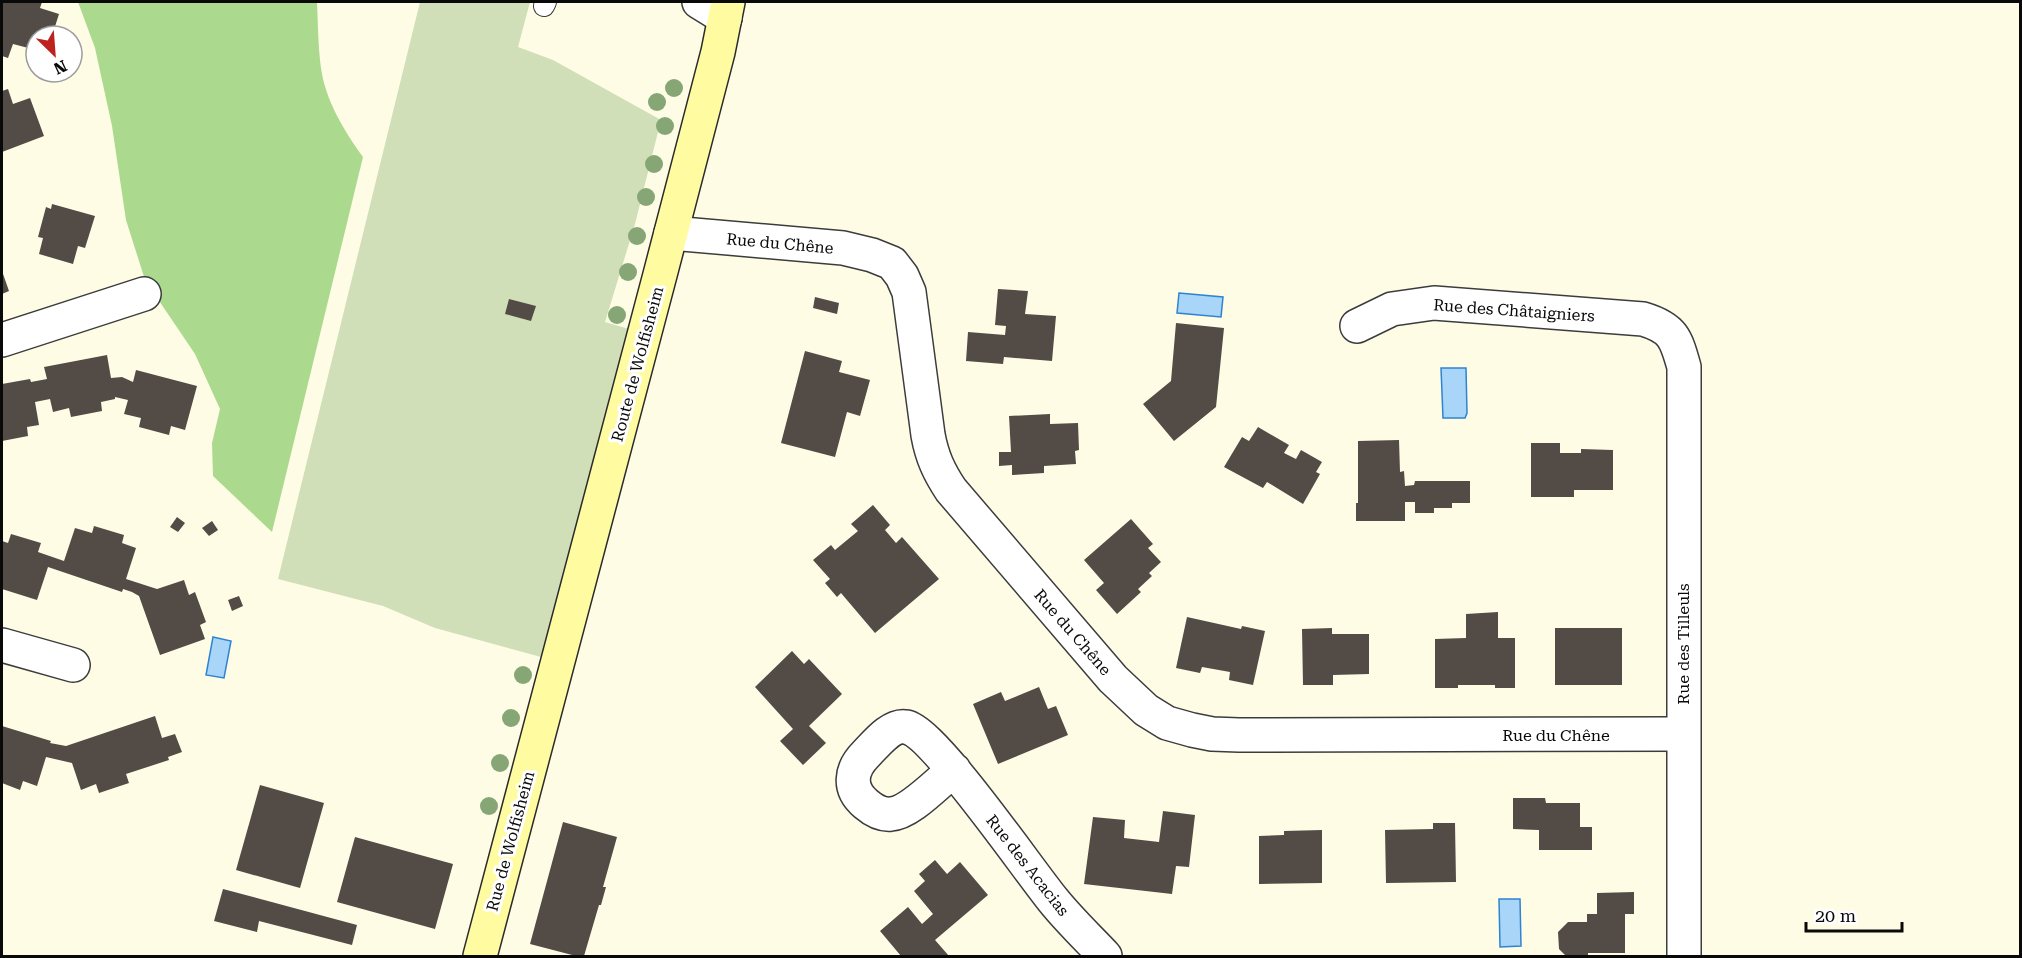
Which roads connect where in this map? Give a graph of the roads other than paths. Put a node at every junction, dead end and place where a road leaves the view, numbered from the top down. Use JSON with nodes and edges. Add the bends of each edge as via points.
{"nodes":[{"id":1,"x":717,"y":7,"type":"edge"},
{"id":2,"x":671,"y":233,"type":"junction"},
{"id":3,"x":144,"y":294,"type":"dead end"},
{"id":4,"x":1357,"y":326,"type":"dead end"},
{"id":5,"x":1671,"y":333,"type":"joint"},
{"id":6,"x":2,"y":340,"type":"edge"},
{"id":7,"x":2,"y":645,"type":"edge"},
{"id":8,"x":73,"y":665,"type":"dead end"},
{"id":9,"x":541,"y":726,"type":"joint"},
{"id":10,"x":1683,"y":734,"type":"junction"},
{"id":11,"x":954,"y":770,"type":"dead end"},
{"id":12,"x":480,"y":957,"type":"edge"},
{"id":13,"x":1105,"y":957,"type":"edge"},
{"id":14,"x":1684,"y":957,"type":"edge"}],
"edges":[{"from":1,"to":2,"type":"main road","name":"Route de Wolfisheim","via":[[718,52]]},
{"from":2,"to":9,"type":"main road","name":"Route de Wolfisheim"},
{"from":2,"to":10,"type":"street","name":"Rue du Chêne","via":[[843,248],[892,263],[909,292],[931,453],[940,474],[1113,679],[1146,710],[1167,723],[1212,734],[1239,735]]},
{"from":3,"to":6,"type":"street"},
{"from":4,"to":5,"type":"street","name":"Rue des Châtaigniers","via":[[1392,309],[1434,303],[1643,319]]},
{"from":5,"to":10,"type":"street","name":"Rue des Tilleuls","via":[[1684,367]]},
{"from":7,"to":8,"type":"street"},
{"from":9,"to":12,"type":"main road","name":"Rue de Wolfisheim"},
{"from":10,"to":14,"type":"street","name":"Rue des Tilleuls"},
{"from":11,"to":13,"type":"street","name":"Rue des Acacias","via":[[1055,903]]}]}
